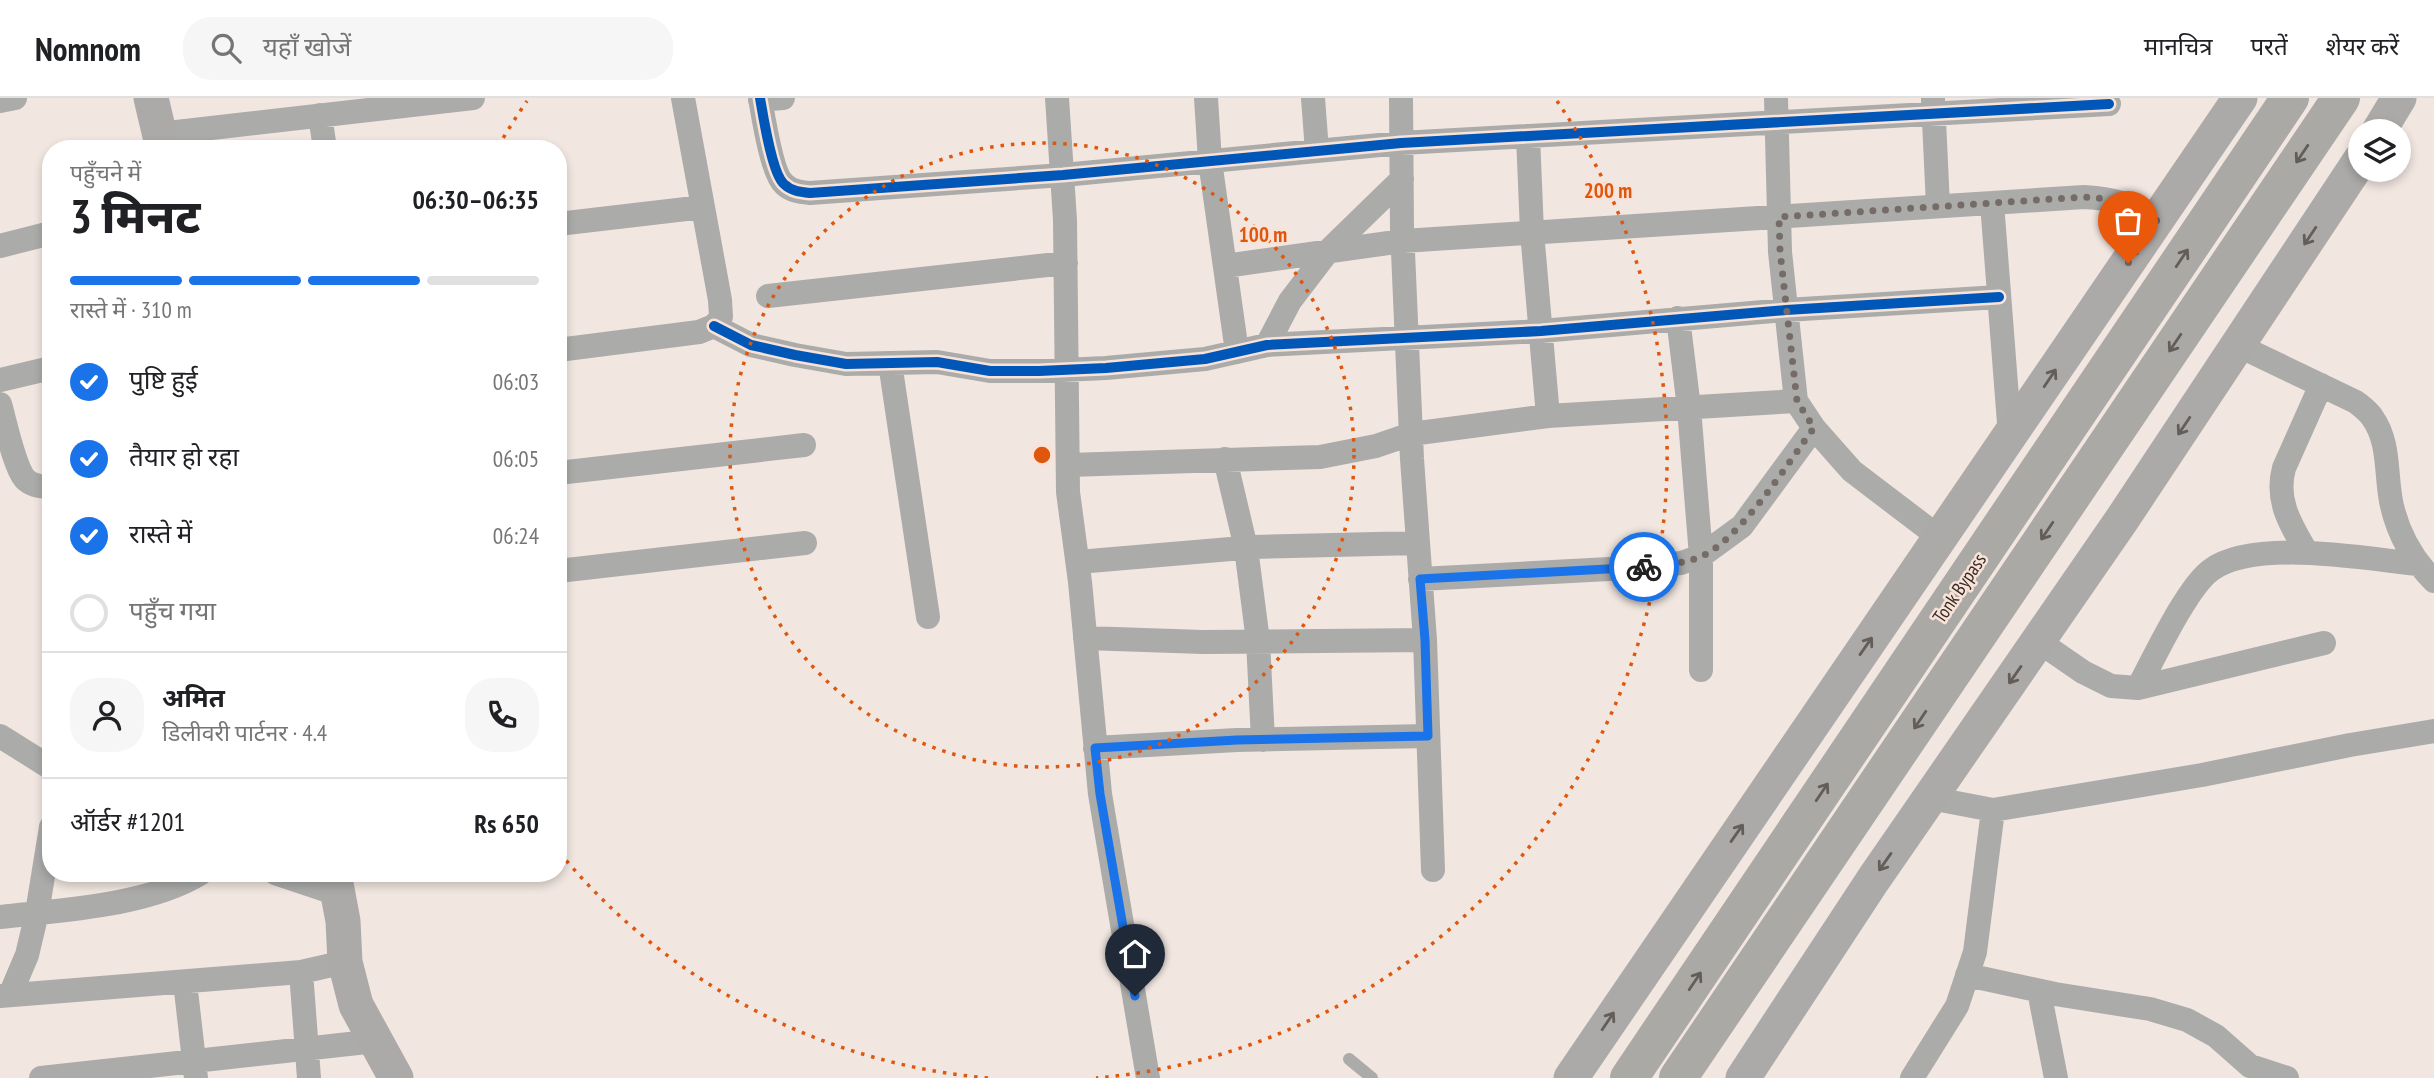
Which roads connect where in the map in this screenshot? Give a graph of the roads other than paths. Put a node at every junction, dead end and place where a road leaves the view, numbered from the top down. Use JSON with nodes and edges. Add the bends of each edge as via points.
{"nodes":[{"id":1,"x":15,"y":98,"type":"edge"},
{"id":2,"x":151,"y":98,"type":"edge"},
{"id":3,"x":472,"y":98,"type":"edge"},
{"id":4,"x":683,"y":98,"type":"edge"},
{"id":5,"x":1057,"y":98,"type":"edge"},
{"id":6,"x":1206,"y":98,"type":"edge"},
{"id":7,"x":1313,"y":98,"type":"edge"},
{"id":8,"x":1401,"y":98,"type":"edge"},
{"id":9,"x":2241,"y":98,"type":"edge"},
{"id":10,"x":2290,"y":98,"type":"edge"},
{"id":11,"x":2341,"y":98,"type":"edge"},
{"id":12,"x":2399,"y":98,"type":"edge"},
{"id":13,"x":767,"y":99,"type":"edge"},
{"id":14,"x":0,"y":101,"type":"edge"},
{"id":15,"x":2109,"y":104,"type":"dead end"},
{"id":16,"x":1933,"y":106,"type":"edge"},
{"id":17,"x":1776,"y":110,"type":"edge"},
{"id":18,"x":320,"y":115,"type":"junction"},
{"id":19,"x":2386,"y":119,"type":"edge"},
{"id":20,"x":1528,"y":136,"type":"junction"},
{"id":21,"x":161,"y":140,"type":"edge"},
{"id":22,"x":167,"y":140,"type":"edge"},
{"id":23,"x":324,"y":140,"type":"edge"},
{"id":24,"x":1401,"y":143,"type":"junction"},
{"id":25,"x":1317,"y":151,"type":"junction"},
{"id":26,"x":1210,"y":161,"type":"junction"},
{"id":27,"x":1063,"y":175,"type":"junction"},
{"id":28,"x":1402,"y":178,"type":"junction"},
{"id":29,"x":2348,"y":179,"type":"edge"},
{"id":30,"x":1992,"y":203,"type":"junction"},
{"id":31,"x":1938,"y":206,"type":"junction"},
{"id":32,"x":703,"y":207,"type":"junction"},
{"id":33,"x":1779,"y":217,"type":"junction"},
{"id":34,"x":2157,"y":220,"type":"junction"},
{"id":35,"x":567,"y":223,"type":"edge"},
{"id":36,"x":1532,"y":232,"type":"junction"},
{"id":37,"x":42,"y":235,"type":"edge"},
{"id":38,"x":1403,"y":241,"type":"junction"},
{"id":39,"x":0,"y":246,"type":"edge"},
{"id":40,"x":1329,"y":250,"type":"junction"},
{"id":41,"x":1066,"y":263,"type":"junction"},
{"id":42,"x":1225,"y":266,"type":"junction"},
{"id":43,"x":768,"y":296,"type":"dead end"},
{"id":44,"x":2000,"y":297,"type":"junction"},
{"id":45,"x":1787,"y":310,"type":"junction"},
{"id":46,"x":1678,"y":318,"type":"junction"},
{"id":47,"x":714,"y":326,"type":"junction"},
{"id":48,"x":1541,"y":331,"type":"junction"},
{"id":49,"x":1407,"y":336,"type":"junction"},
{"id":50,"x":1267,"y":345,"type":"junction"},
{"id":51,"x":2238,"y":345,"type":"junction"},
{"id":52,"x":567,"y":349,"type":"edge"},
{"id":53,"x":1237,"y":352,"type":"junction"},
{"id":54,"x":890,"y":363,"type":"junction"},
{"id":55,"x":42,"y":370,"type":"edge"},
{"id":56,"x":1068,"y":370,"type":"junction"},
{"id":57,"x":0,"y":380,"type":"edge"},
{"id":58,"x":2322,"y":385,"type":"junction"},
{"id":59,"x":1797,"y":401,"type":"junction"},
{"id":60,"x":0,"y":404,"type":"edge"},
{"id":61,"x":1689,"y":408,"type":"junction"},
{"id":62,"x":1548,"y":416,"type":"junction"},
{"id":63,"x":1814,"y":428,"type":"junction"},
{"id":64,"x":1411,"y":434,"type":"junction"},
{"id":65,"x":2010,"y":436,"type":"junction"},
{"id":66,"x":804,"y":445,"type":"dead end"},
{"id":67,"x":1225,"y":459,"type":"junction"},
{"id":68,"x":1069,"y":466,"type":"junction"},
{"id":69,"x":567,"y":472,"type":"edge"},
{"id":70,"x":42,"y":486,"type":"edge"},
{"id":71,"x":1940,"y":538,"type":"junction"},
{"id":72,"x":805,"y":543,"type":"dead end"},
{"id":73,"x":1418,"y":543,"type":"junction"},
{"id":74,"x":1246,"y":548,"type":"junction"},
{"id":75,"x":2307,"y":553,"type":"junction"},
{"id":76,"x":1701,"y":556,"type":"junction"},
{"id":77,"x":1077,"y":562,"type":"junction"},
{"id":78,"x":567,"y":570,"type":"edge"},
{"id":79,"x":2426,"y":573,"type":"edge"},
{"id":80,"x":1420,"y":579,"type":"junction"},
{"id":81,"x":928,"y":617,"type":"dead end"},
{"id":82,"x":1085,"y":638,"type":"junction"},
{"id":83,"x":1425,"y":640,"type":"junction"},
{"id":84,"x":1258,"y":641,"type":"junction"},
{"id":85,"x":2038,"y":641,"type":"junction"},
{"id":86,"x":2324,"y":643,"type":"dead end"},
{"id":87,"x":1701,"y":670,"type":"dead end"},
{"id":88,"x":2138,"y":688,"type":"junction"},
{"id":89,"x":2434,"y":731,"type":"edge"},
{"id":90,"x":0,"y":736,"type":"edge"},
{"id":91,"x":1428,"y":736,"type":"junction"},
{"id":92,"x":1263,"y":740,"type":"junction"},
{"id":93,"x":1095,"y":748,"type":"junction"},
{"id":94,"x":42,"y":762,"type":"edge"},
{"id":95,"x":1930,"y":798,"type":"junction"},
{"id":96,"x":1993,"y":810,"type":"junction"},
{"id":97,"x":1433,"y":870,"type":"dead end"},
{"id":98,"x":42,"y":882,"type":"edge"},
{"id":99,"x":182,"y":882,"type":"edge"},
{"id":100,"x":336,"y":884,"type":"edge"},
{"id":101,"x":37,"y":913,"type":"junction"},
{"id":102,"x":0,"y":917,"type":"edge"},
{"id":103,"x":345,"y":962,"type":"junction"},
{"id":104,"x":301,"y":972,"type":"junction"},
{"id":105,"x":1967,"y":975,"type":"junction"},
{"id":106,"x":185,"y":982,"type":"junction"},
{"id":107,"x":2039,"y":991,"type":"junction"},
{"id":108,"x":5,"y":995,"type":"edge"},
{"id":109,"x":376,"y":1041,"type":"junction"},
{"id":110,"x":306,"y":1048,"type":"junction"},
{"id":111,"x":1349,"y":1059,"type":"dead end"},
{"id":112,"x":195,"y":1069,"type":"edge"},
{"id":113,"x":41,"y":1078,"type":"edge"},
{"id":114,"x":309,"y":1078,"type":"edge"},
{"id":115,"x":396,"y":1078,"type":"edge"},
{"id":116,"x":1148,"y":1078,"type":"edge"},
{"id":117,"x":1372,"y":1078,"type":"edge"},
{"id":118,"x":1571,"y":1078,"type":"edge"},
{"id":119,"x":1629,"y":1078,"type":"edge"},
{"id":120,"x":1678,"y":1078,"type":"edge"},
{"id":121,"x":1743,"y":1078,"type":"edge"},
{"id":122,"x":1912,"y":1078,"type":"edge"},
{"id":123,"x":2056,"y":1078,"type":"edge"},
{"id":124,"x":2287,"y":1078,"type":"edge"}],
"edges":[{"from":1,"to":14,"type":"street"},
{"from":2,"to":21,"type":"street"},
{"from":3,"to":18,"type":"street"},
{"from":4,"to":32,"type":"street"},
{"from":5,"to":27,"type":"street"},
{"from":6,"to":26,"type":"street"},
{"from":7,"to":25,"type":"street"},
{"from":8,"to":24,"type":"street"},
{"from":9,"to":34,"type":"street"},
{"from":119,"to":10,"type":"highway","name":"Tonk Bypass","one_way":true},
{"from":11,"to":120,"type":"highway","one_way":true},
{"from":12,"to":19,"type":"street"},
{"from":13,"to":27,"type":"street","via":[[775,167],[782,183],[794,191]]},
{"from":15,"to":16,"type":"street"},
{"from":16,"to":17,"type":"street"},
{"from":16,"to":31,"type":"street"},
{"from":17,"to":20,"type":"street"},
{"from":17,"to":33,"type":"street"},
{"from":18,"to":22,"type":"street"},
{"from":18,"to":23,"type":"street"},
{"from":20,"to":24,"type":"street"},
{"from":20,"to":36,"type":"street"},
{"from":24,"to":25,"type":"street"},
{"from":24,"to":28,"type":"street"},
{"from":25,"to":26,"type":"street"},
{"from":26,"to":27,"type":"street"},
{"from":26,"to":42,"type":"street"},
{"from":27,"to":41,"type":"street"},
{"from":28,"to":38,"type":"street"},
{"from":28,"to":40,"type":"street"},
{"from":29,"to":51,"type":"street","one_way":true},
{"from":30,"to":31,"type":"street"},
{"from":30,"to":34,"type":"street","via":[[2112,198]]},
{"from":30,"to":44,"type":"street"},
{"from":31,"to":33,"type":"street"},
{"from":32,"to":35,"type":"street"},
{"from":32,"to":47,"type":"street","via":[[720,300],[721,317]]},
{"from":33,"to":36,"type":"street"},
{"from":33,"to":45,"type":"street"},
{"from":65,"to":34,"type":"street","one_way":true},
{"from":36,"to":38,"type":"street"},
{"from":36,"to":48,"type":"street"},
{"from":37,"to":39,"type":"street"},
{"from":38,"to":40,"type":"street"},
{"from":38,"to":49,"type":"street"},
{"from":40,"to":42,"type":"street"},
{"from":40,"to":50,"type":"street","via":[[1290,301]]},
{"from":41,"to":43,"type":"street"},
{"from":41,"to":56,"type":"street"},
{"from":42,"to":53,"type":"street"},
{"from":44,"to":45,"type":"street"},
{"from":44,"to":65,"type":"street"},
{"from":45,"to":46,"type":"street"},
{"from":45,"to":59,"type":"street"},
{"from":46,"to":48,"type":"street"},
{"from":46,"to":61,"type":"street"},
{"from":47,"to":52,"type":"street","via":[[678,336]]},
{"from":47,"to":54,"type":"street","via":[[751,345],[795,355],[846,364]]},
{"from":48,"to":49,"type":"street"},
{"from":48,"to":62,"type":"street"},
{"from":49,"to":50,"type":"street"},
{"from":49,"to":64,"type":"street"},
{"from":50,"to":53,"type":"street"},
{"from":51,"to":58,"type":"street"},
{"from":51,"to":85,"type":"street","one_way":true},
{"from":53,"to":56,"type":"street","via":[[1205,359]]},
{"from":54,"to":56,"type":"street","via":[[937,362],[990,371]]},
{"from":54,"to":81,"type":"street"},
{"from":55,"to":57,"type":"street"},
{"from":56,"to":68,"type":"street"},
{"from":58,"to":75,"type":"street","via":[[2280,480],[2284,511]]},
{"from":58,"to":79,"type":"street","via":[[2372,416],[2384,442],[2391,506],[2402,538]]},
{"from":59,"to":61,"type":"street"},
{"from":59,"to":63,"type":"street"},
{"from":60,"to":70,"type":"street","via":[[20,469],[26,480]]},
{"from":61,"to":62,"type":"street"},
{"from":61,"to":76,"type":"street"},
{"from":62,"to":64,"type":"street"},
{"from":63,"to":71,"type":"street","via":[[1852,471]]},
{"from":63,"to":76,"type":"street","via":[[1742,526]]},
{"from":64,"to":67,"type":"street","via":[[1320,457]]},
{"from":64,"to":73,"type":"street"},
{"from":65,"to":71,"type":"street"},
{"from":66,"to":69,"type":"street"},
{"from":67,"to":68,"type":"street"},
{"from":67,"to":74,"type":"street"},
{"from":68,"to":77,"type":"street"},
{"from":118,"to":71,"type":"street","one_way":true},
{"from":72,"to":78,"type":"street"},
{"from":73,"to":74,"type":"street"},
{"from":73,"to":80,"type":"street"},
{"from":74,"to":77,"type":"street"},
{"from":74,"to":84,"type":"street"},
{"from":75,"to":79,"type":"street"},
{"from":75,"to":88,"type":"street","via":[[2262,553],[2210,570],[2177,616]]},
{"from":76,"to":80,"type":"street","via":[[1681,563],[1628,568]]},
{"from":76,"to":87,"type":"street"},
{"from":77,"to":82,"type":"street"},
{"from":80,"to":83,"type":"street"},
{"from":82,"to":84,"type":"street"},
{"from":82,"to":93,"type":"street"},
{"from":83,"to":84,"type":"street"},
{"from":83,"to":91,"type":"street"},
{"from":84,"to":92,"type":"street"},
{"from":85,"to":88,"type":"street","via":[[2111,686]]},
{"from":85,"to":95,"type":"street","one_way":true},
{"from":86,"to":88,"type":"street"},
{"from":89,"to":96,"type":"street"},
{"from":90,"to":94,"type":"street"},
{"from":91,"to":92,"type":"street"},
{"from":91,"to":97,"type":"street"},
{"from":92,"to":93,"type":"street"},
{"from":93,"to":116,"type":"street"},
{"from":95,"to":96,"type":"street"},
{"from":95,"to":121,"type":"street","one_way":true},
{"from":96,"to":105,"type":"street","via":[[1975,952]]},
{"from":98,"to":101,"type":"street"},
{"from":99,"to":101,"type":"street","via":[[160,892]]},
{"from":100,"to":103,"type":"street"},
{"from":101,"to":102,"type":"street"},
{"from":101,"to":108,"type":"street","via":[[27,956]]},
{"from":103,"to":104,"type":"street"},
{"from":103,"to":109,"type":"street","via":[[356,1005]]},
{"from":104,"to":106,"type":"street"},
{"from":104,"to":110,"type":"street"},
{"from":105,"to":107,"type":"street"},
{"from":105,"to":122,"type":"street","via":[[1957,1006]]},
{"from":106,"to":108,"type":"street"},
{"from":106,"to":112,"type":"street"},
{"from":107,"to":123,"type":"street"},
{"from":107,"to":124,"type":"street","via":[[2150,1009],[2187,1020],[2216,1036],[2250,1066]]},
{"from":109,"to":110,"type":"street"},
{"from":109,"to":115,"type":"street"},
{"from":110,"to":112,"type":"street"},
{"from":110,"to":114,"type":"street"},
{"from":111,"to":117,"type":"lane"},
{"from":112,"to":113,"type":"street"}]}
